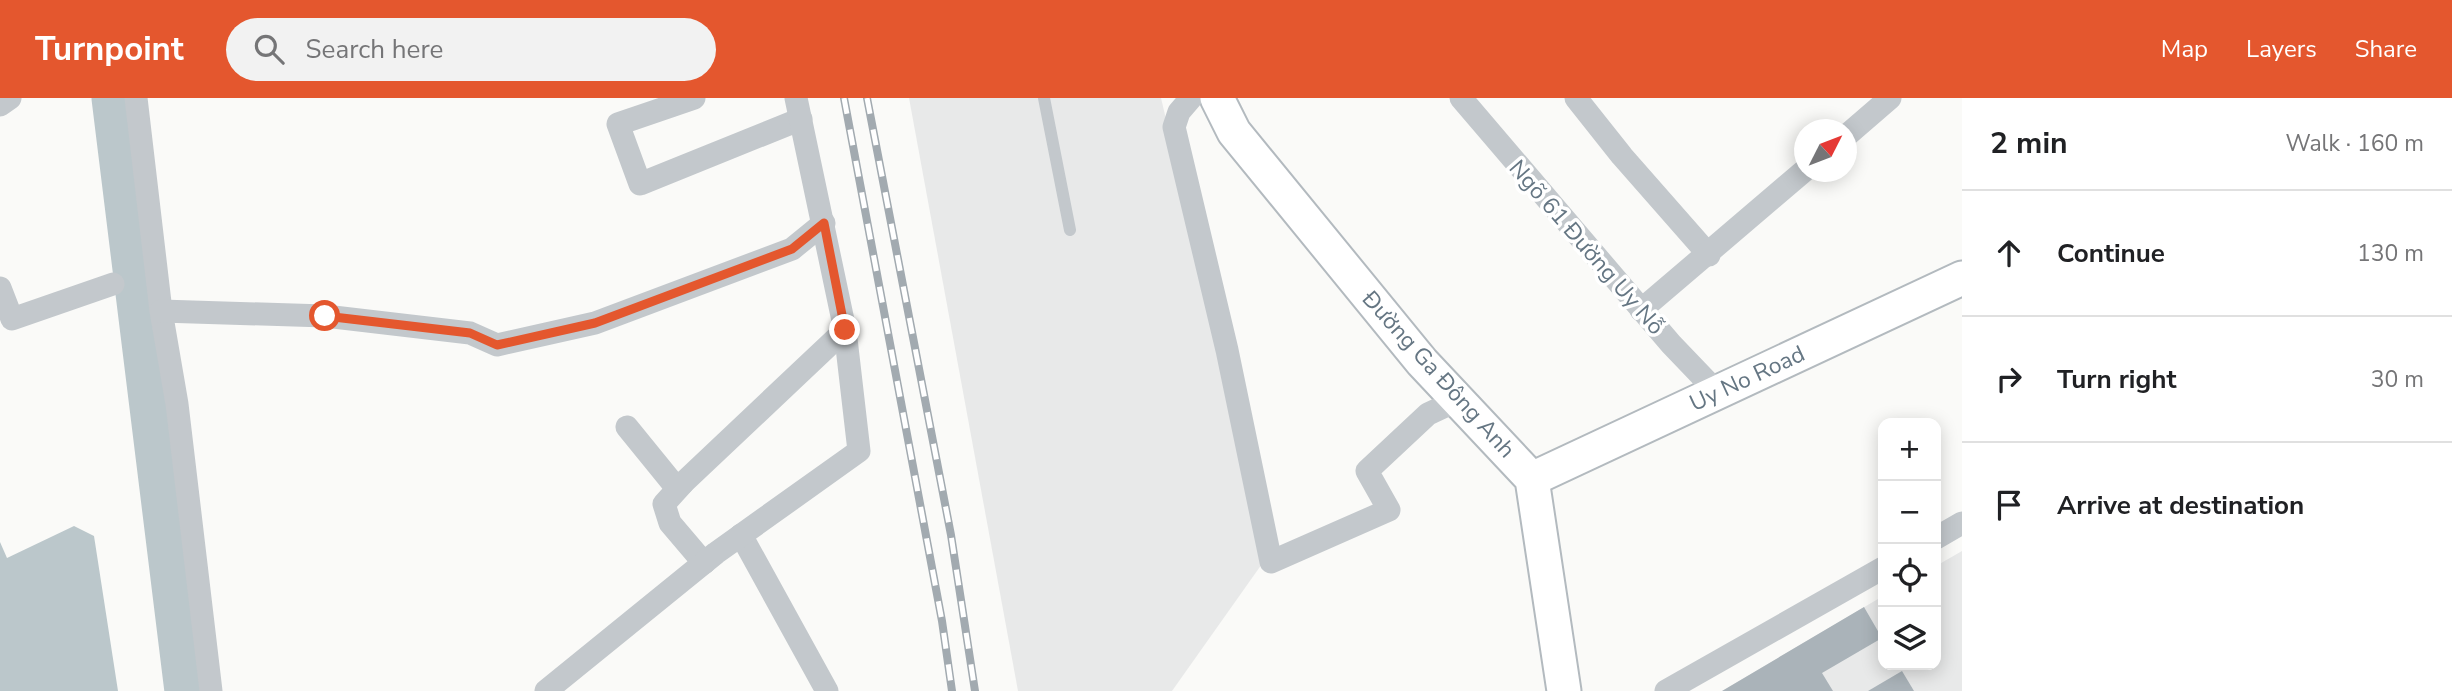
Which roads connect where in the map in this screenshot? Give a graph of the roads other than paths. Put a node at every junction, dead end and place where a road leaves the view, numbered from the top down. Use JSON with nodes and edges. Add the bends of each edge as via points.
{"nodes":[{"id":1,"x":10,"y":98,"type":"edge"},
{"id":2,"x":135,"y":98,"type":"edge"},
{"id":3,"x":694,"y":98,"type":"edge"},
{"id":4,"x":1044,"y":98,"type":"edge"},
{"id":5,"x":1191,"y":98,"type":"edge"},
{"id":6,"x":1217,"y":98,"type":"edge"},
{"id":7,"x":1461,"y":98,"type":"edge"},
{"id":8,"x":1576,"y":98,"type":"edge"},
{"id":9,"x":1890,"y":98,"type":"edge"},
{"id":10,"x":0,"y":105,"type":"edge"},
{"id":11,"x":799,"y":108,"type":"edge"},
{"id":12,"x":1857,"y":126,"type":"edge"},
{"id":13,"x":1794,"y":180,"type":"edge"},
{"id":14,"x":824,"y":223,"type":"junction"},
{"id":15,"x":1070,"y":230,"type":"dead end"},
{"id":16,"x":1709,"y":255,"type":"junction"},
{"id":17,"x":1962,"y":278,"type":"edge"},
{"id":18,"x":113,"y":284,"type":"dead end"},
{"id":19,"x":0,"y":288,"type":"edge"},
{"id":20,"x":1641,"y":310,"type":"junction"},
{"id":21,"x":161,"y":311,"type":"junction"},
{"id":22,"x":6,"y":321,"type":"edge"},
{"id":23,"x":845,"y":330,"type":"junction"},
{"id":24,"x":1717,"y":392,"type":"junction"},
{"id":25,"x":1458,"y":400,"type":"junction"},
{"id":26,"x":627,"y":427,"type":"dead end"},
{"id":27,"x":1532,"y":478,"type":"junction"},
{"id":28,"x":683,"y":483,"type":"junction"},
{"id":29,"x":1962,"y":523,"type":"edge"},
{"id":30,"x":741,"y":535,"type":"junction"},
{"id":31,"x":1941,"y":535,"type":"edge"},
{"id":32,"x":704,"y":563,"type":"junction"},
{"id":33,"x":1878,"y":571,"type":"edge"},
{"id":34,"x":211,"y":691,"type":"edge"},
{"id":35,"x":546,"y":691,"type":"edge"},
{"id":36,"x":827,"y":691,"type":"edge"},
{"id":37,"x":1564,"y":691,"type":"edge"},
{"id":38,"x":1666,"y":691,"type":"edge"}],
"edges":[{"from":1,"to":10,"type":"street"},
{"from":2,"to":21,"type":"street"},
{"from":3,"to":11,"type":"street","via":[[618,124],[640,184]]},
{"from":4,"to":15,"type":"lane"},
{"from":5,"to":25,"type":"street","via":[[1174,127],[1271,562],[1389,510],[1367,471],[1428,414]]},
{"from":6,"to":25,"type":"street","name":"Đường Ga Đông Anh","via":[[1234,132]]},
{"from":7,"to":20,"type":"street","name":"Ngõ 61 Đường Uy Nỗ"},
{"from":8,"to":16,"type":"street"},
{"from":9,"to":12,"type":"street"},
{"from":11,"to":14,"type":"street"},
{"from":13,"to":16,"type":"street"},
{"from":14,"to":21,"type":"street","via":[[792,249],[595,323],[497,345],[470,333],[325,316]]},
{"from":14,"to":23,"type":"street"},
{"from":16,"to":20,"type":"street"},
{"from":17,"to":24,"type":"street","name":"Uy No Road"},
{"from":18,"to":22,"type":"street"},
{"from":19,"to":22,"type":"street"},
{"from":20,"to":24,"type":"street","name":"Ngõ 61 Đường Uy Nỗ"},
{"from":21,"to":34,"type":"street","via":[[177,404]]},
{"from":23,"to":28,"type":"street"},
{"from":23,"to":30,"type":"street","via":[[859,450]]},
{"from":24,"to":27,"type":"street","name":"Uy No Road"},
{"from":25,"to":27,"type":"street","name":"Đường Ga Đông Anh"},
{"from":26,"to":28,"type":"street","via":[[676,486]]},
{"from":27,"to":37,"type":"street","name":"Đường Ga Đông Anh"},
{"from":28,"to":32,"type":"street","via":[[664,504],[670,523]]},
{"from":29,"to":31,"type":"street"},
{"from":30,"to":32,"type":"street"},
{"from":30,"to":36,"type":"street"},
{"from":32,"to":35,"type":"street"},
{"from":33,"to":38,"type":"street"}]}
